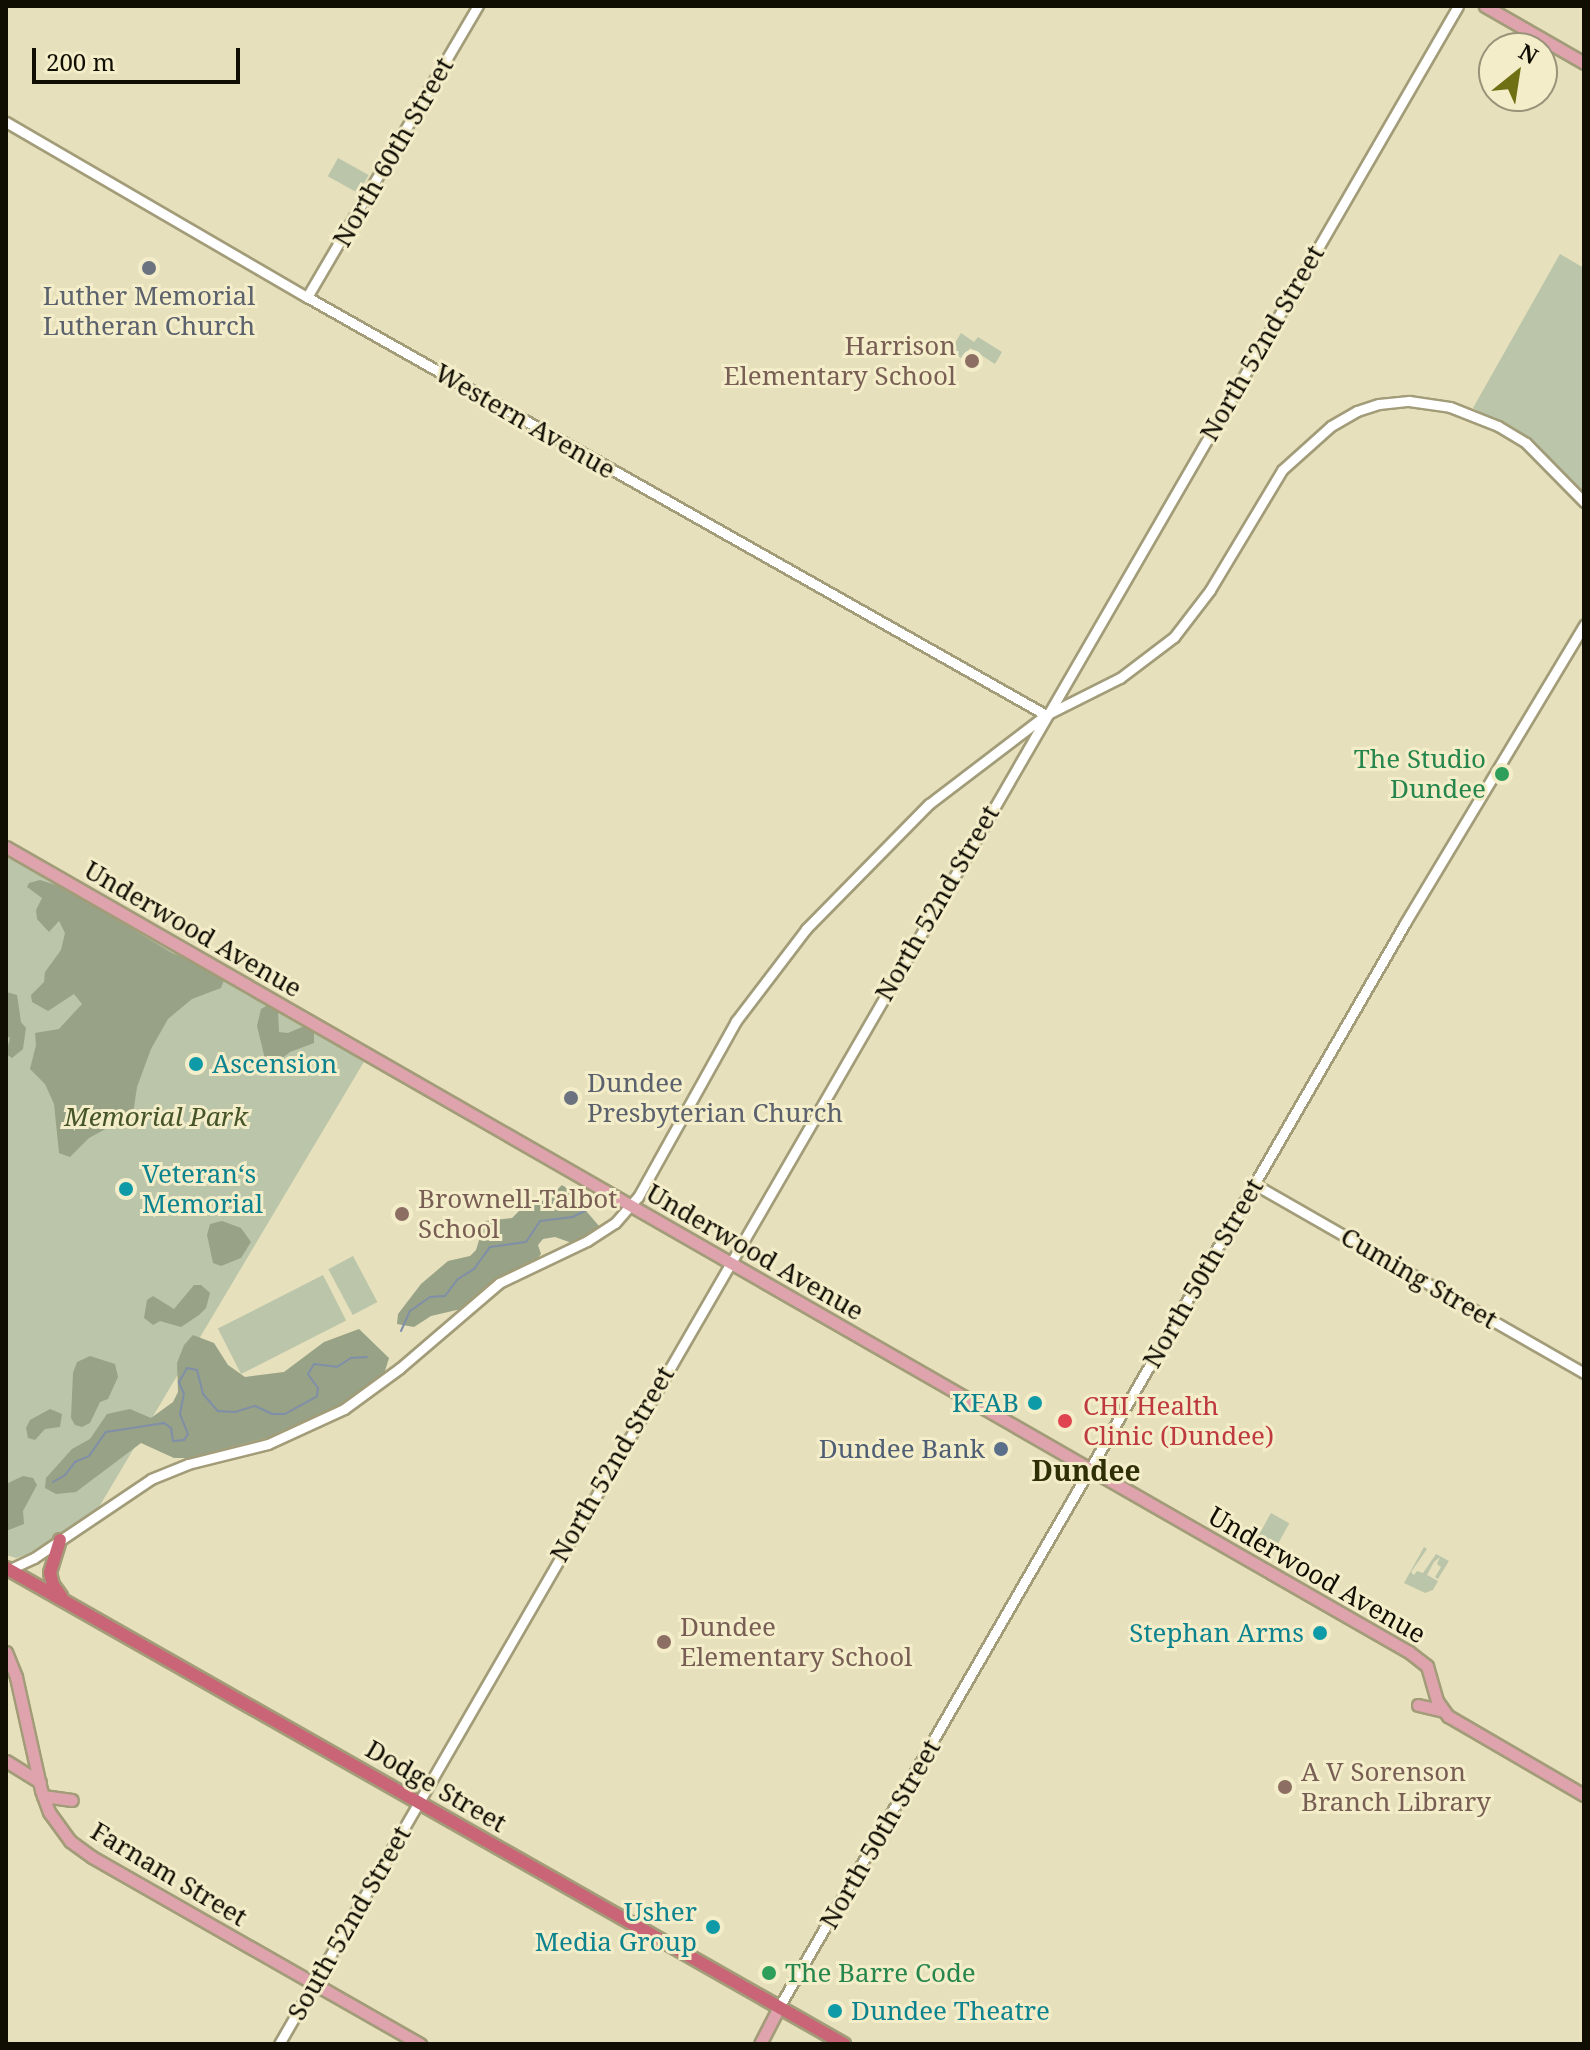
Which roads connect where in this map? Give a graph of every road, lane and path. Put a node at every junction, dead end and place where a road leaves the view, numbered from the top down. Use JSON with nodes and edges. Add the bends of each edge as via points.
{"nodes":[{"id":1,"x":478,"y":6,"type":"edge"},
{"id":2,"x":1458,"y":6,"type":"edge"},
{"id":3,"x":1485,"y":6,"type":"edge"},
{"id":4,"x":1584,"y":63,"type":"edge"},
{"id":5,"x":6,"y":122,"type":"edge"},
{"id":6,"x":307,"y":297,"type":"junction"},
{"id":7,"x":1567,"y":486,"type":"junction"},
{"id":8,"x":1584,"y":502,"type":"edge"},
{"id":9,"x":1584,"y":512,"type":"edge"},
{"id":10,"x":1584,"y":625,"type":"edge"},
{"id":11,"x":1046,"y":715,"type":"junction"},
{"id":12,"x":6,"y":847,"type":"edge"},
{"id":13,"x":1254,"y":1184,"type":"junction"},
{"id":14,"x":631,"y":1206,"type":"junction"},
{"id":15,"x":729,"y":1262,"type":"junction"},
{"id":16,"x":1584,"y":1373,"type":"edge"},
{"id":17,"x":1090,"y":1469,"type":"junction"},
{"id":18,"x":60,"y":1540,"type":"junction"},
{"id":19,"x":7,"y":1571,"type":"edge"},
{"id":20,"x":69,"y":1603,"type":"junction"},
{"id":21,"x":6,"y":1652,"type":"edge"},
{"id":22,"x":1418,"y":1705,"type":"dead end"},
{"id":23,"x":1443,"y":1711,"type":"junction"},
{"id":24,"x":6,"y":1761,"type":"edge"},
{"id":25,"x":40,"y":1782,"type":"junction"},
{"id":26,"x":1584,"y":1795,"type":"edge"},
{"id":27,"x":43,"y":1796,"type":"junction"},
{"id":28,"x":72,"y":1800,"type":"dead end"},
{"id":29,"x":418,"y":1802,"type":"junction"},
{"id":30,"x":314,"y":1983,"type":"junction"},
{"id":31,"x":779,"y":2007,"type":"junction"},
{"id":32,"x":279,"y":2044,"type":"edge"},
{"id":33,"x":420,"y":2044,"type":"edge"},
{"id":34,"x":760,"y":2044,"type":"edge"},
{"id":35,"x":844,"y":2044,"type":"edge"}],
"edges":[{"from":1,"to":6,"type":"street","name":"North 60th Street"},
{"from":2,"to":11,"type":"street","name":"North 52nd Street"},
{"from":3,"to":4,"type":"main road"},
{"from":5,"to":6,"type":"street","name":"Western Avenue"},
{"from":6,"to":11,"type":"street","name":"Western Avenue"},
{"from":7,"to":8,"type":"street"},
{"from":7,"to":9,"type":"street"},
{"from":7,"to":11,"type":"street","via":[[1526,443],[1474,414],[1409,401],[1357,411],[1316,436],[1282,470],[1210,590],[1174,637],[1120,678]]},
{"from":10,"to":13,"type":"street","name":"North 50th Street","via":[[1509,754],[1496,765]]},
{"from":11,"to":14,"type":"street","via":[[929,804],[792,946],[726,1036]]},
{"from":11,"to":15,"type":"street","name":"North 52nd Street"},
{"from":12,"to":14,"type":"main road","name":"Underwood Avenue"},
{"from":13,"to":16,"type":"street","name":"Cuming Street"},
{"from":13,"to":17,"type":"street","name":"North 50th Street"},
{"from":14,"to":15,"type":"main road","name":"Underwood Avenue"},
{"from":14,"to":18,"type":"street","via":[[601,1233],[499,1283],[344,1409],[268,1444],[169,1471]]},
{"from":15,"to":17,"type":"main road","name":"Underwood Avenue"},
{"from":15,"to":29,"type":"street","name":"North 52nd Street"},
{"from":17,"to":23,"type":"main road","name":"Underwood Avenue","via":[[1409,1652],[1425,1665]]},
{"from":17,"to":31,"type":"street","name":"North 50th Street"},
{"from":18,"to":19,"type":"street"},
{"from":18,"to":20,"type":"highway","via":[[50,1573]]},
{"from":19,"to":20,"type":"highway","name":"Dodge Street"},
{"from":20,"to":29,"type":"highway","name":"Dodge Street"},
{"from":21,"to":25,"type":"main road","name":"Farnam Street"},
{"from":22,"to":23,"type":"main road"},
{"from":23,"to":26,"type":"main road"},
{"from":24,"to":25,"type":"main road"},
{"from":25,"to":27,"type":"main road","name":"Farnam Street"},
{"from":27,"to":28,"type":"main road"},
{"from":27,"to":30,"type":"main road","name":"Farnam Street","via":[[57,1827],[81,1850]]},
{"from":29,"to":30,"type":"street","name":"South 52nd Street"},
{"from":29,"to":31,"type":"highway","name":"Dodge Street"},
{"from":30,"to":32,"type":"street","name":"South 52nd Street"},
{"from":30,"to":33,"type":"main road","name":"Farnam Street"},
{"from":31,"to":34,"type":"main road"},
{"from":31,"to":35,"type":"highway","name":"Dodge Street"}]}
